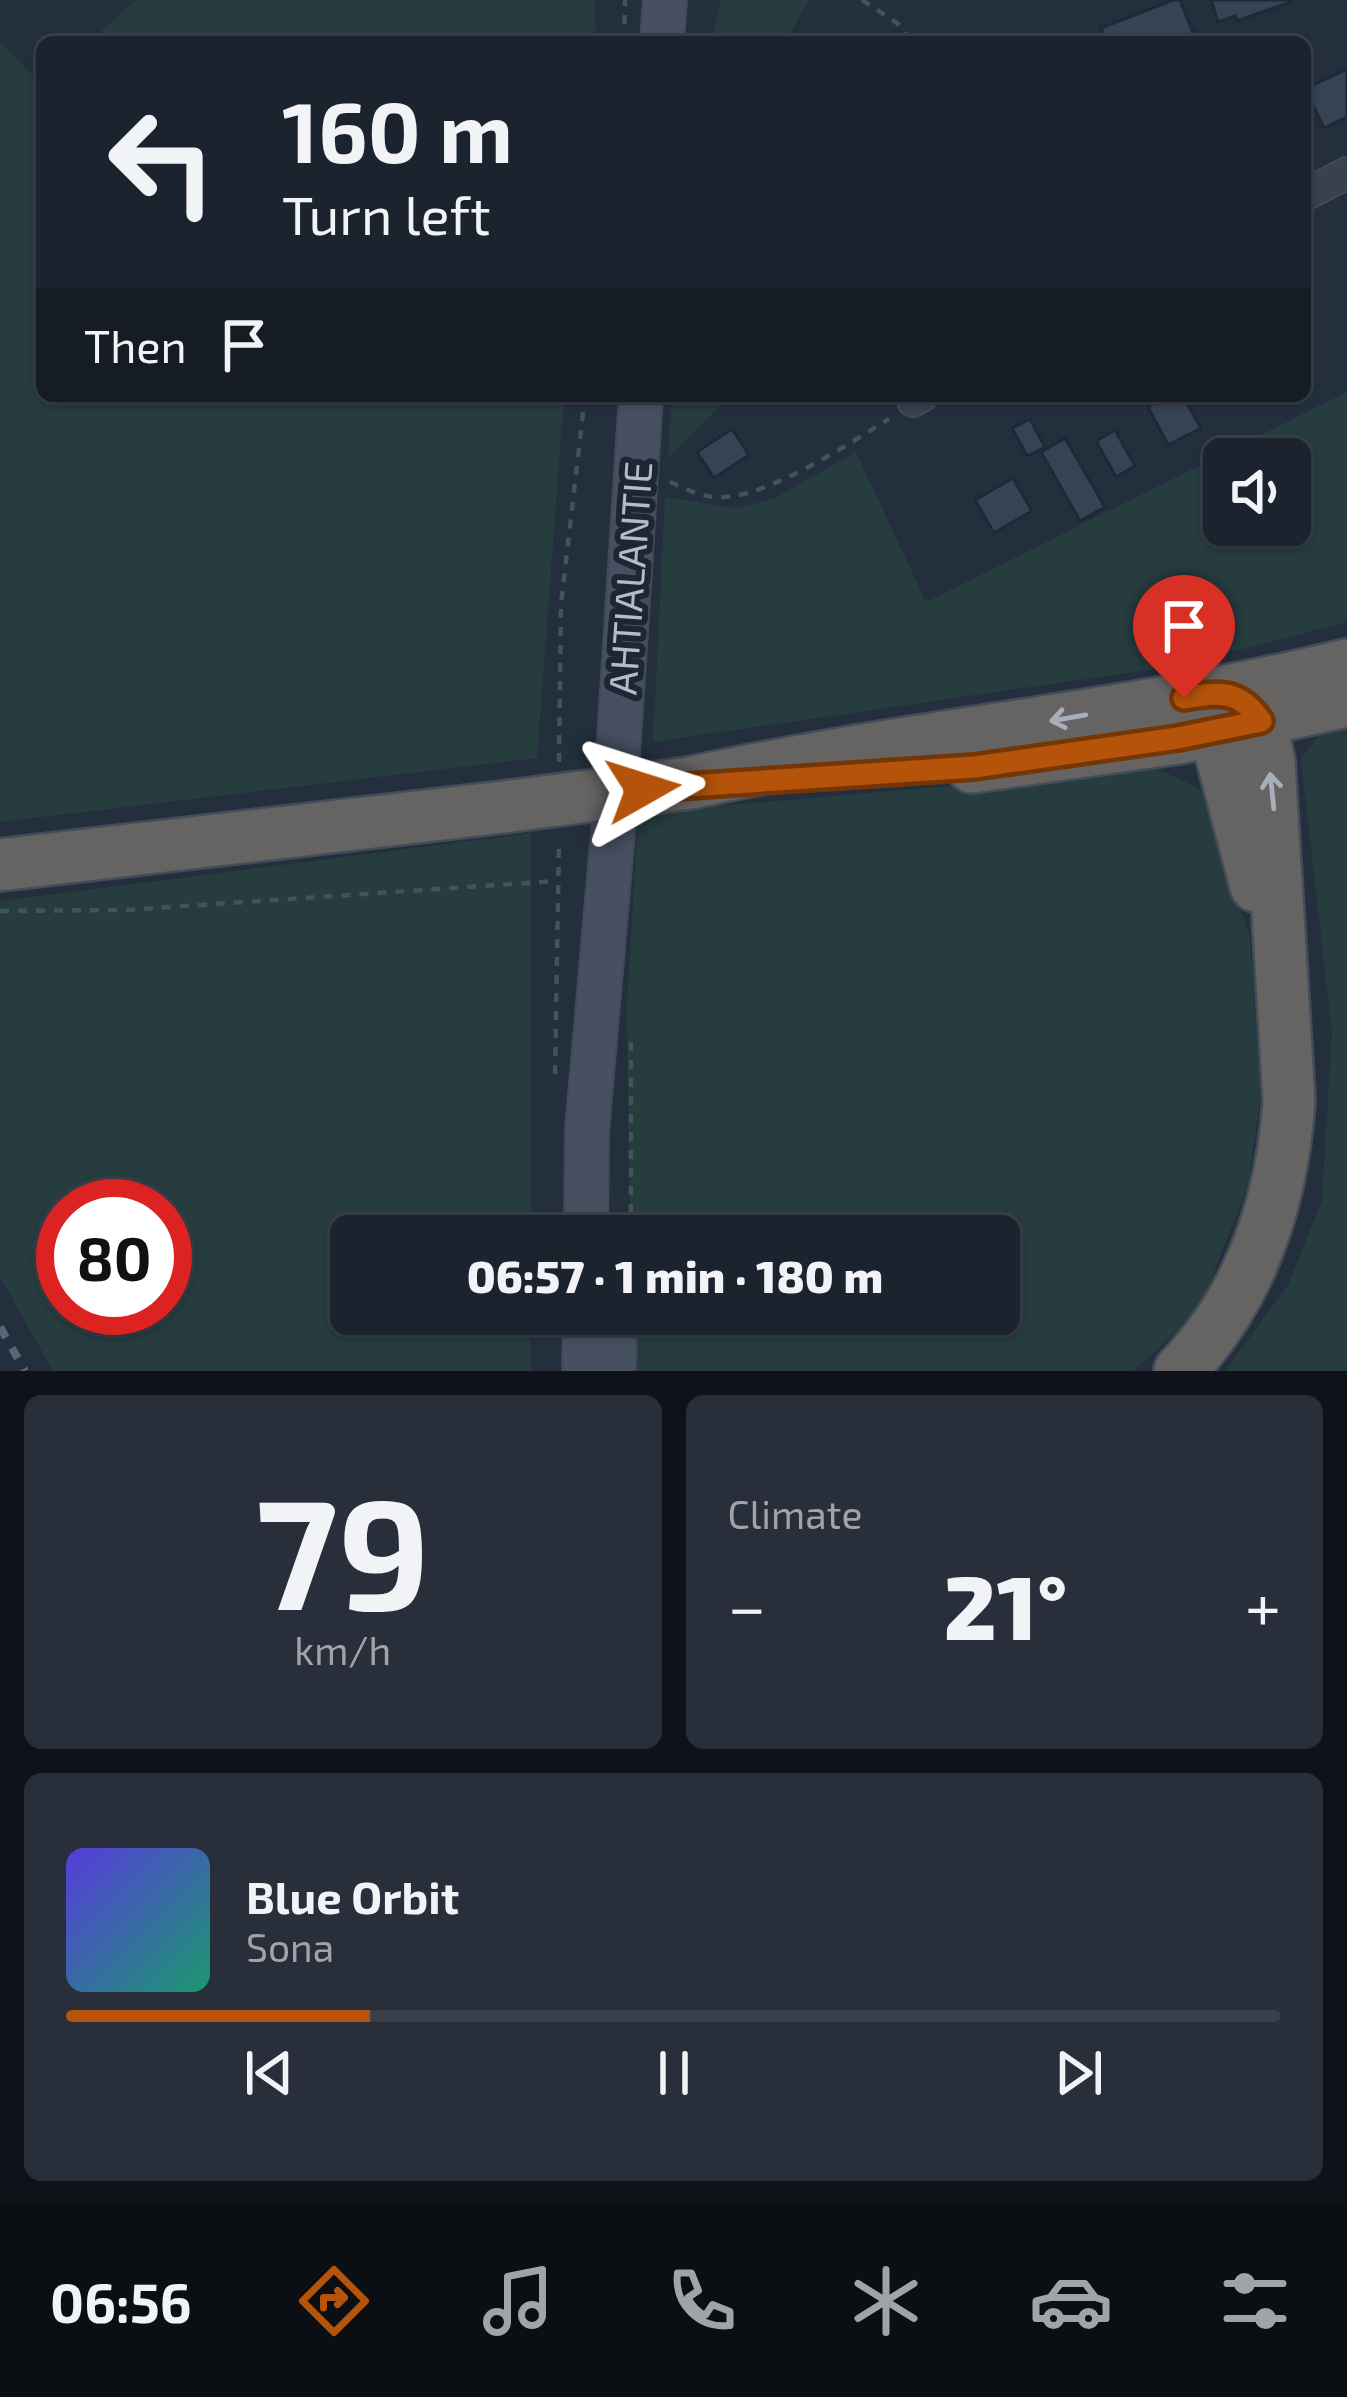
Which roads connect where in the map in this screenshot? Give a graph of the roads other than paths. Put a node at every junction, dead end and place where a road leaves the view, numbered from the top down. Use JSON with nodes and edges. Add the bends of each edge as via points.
{"nodes":[{"id":1,"x":665,"y":0,"type":"edge"},
{"id":2,"x":662,"y":36,"type":"edge"},
{"id":3,"x":1347,"y":173,"type":"edge"},
{"id":4,"x":1311,"y":192,"type":"edge"},
{"id":5,"x":640,"y":402,"type":"edge"},
{"id":6,"x":1347,"y":665,"type":"edge"},
{"id":7,"x":1347,"y":701,"type":"edge"},
{"id":8,"x":1233,"y":714,"type":"junction"},
{"id":9,"x":613,"y":832,"type":"junction"},
{"id":10,"x":0,"y":865,"type":"edge"},
{"id":11,"x":586,"y":1215,"type":"edge"},
{"id":12,"x":615,"y":1215,"type":"edge"},
{"id":13,"x":585,"y":1335,"type":"edge"},
{"id":14,"x":615,"y":1335,"type":"edge"},
{"id":15,"x":584,"y":1371,"type":"edge"},
{"id":16,"x":614,"y":1371,"type":"edge"},
{"id":17,"x":1180,"y":1371,"type":"edge"}],
"edges":[{"from":1,"to":2,"type":"main road"},
{"from":3,"to":4,"type":"street"},
{"from":5,"to":9,"type":"main road","name":"AHTIALANTIE"},
{"from":6,"to":8,"type":"highway"},
{"from":7,"to":8,"type":"highway"},
{"from":8,"to":10,"type":"highway","bridge":true,"via":[[800,759],[690,783]]},
{"from":8,"to":17,"type":"highway","via":[[1274,802],[1288,1119],[1273,1209],[1232,1304]]},
{"from":9,"to":11,"type":"main road","name":"AHTIALANTIE"},
{"from":9,"to":12,"type":"main road","name":"AHTIALANTIE"},
{"from":13,"to":15,"type":"main road"},
{"from":14,"to":16,"type":"main road"}]}
